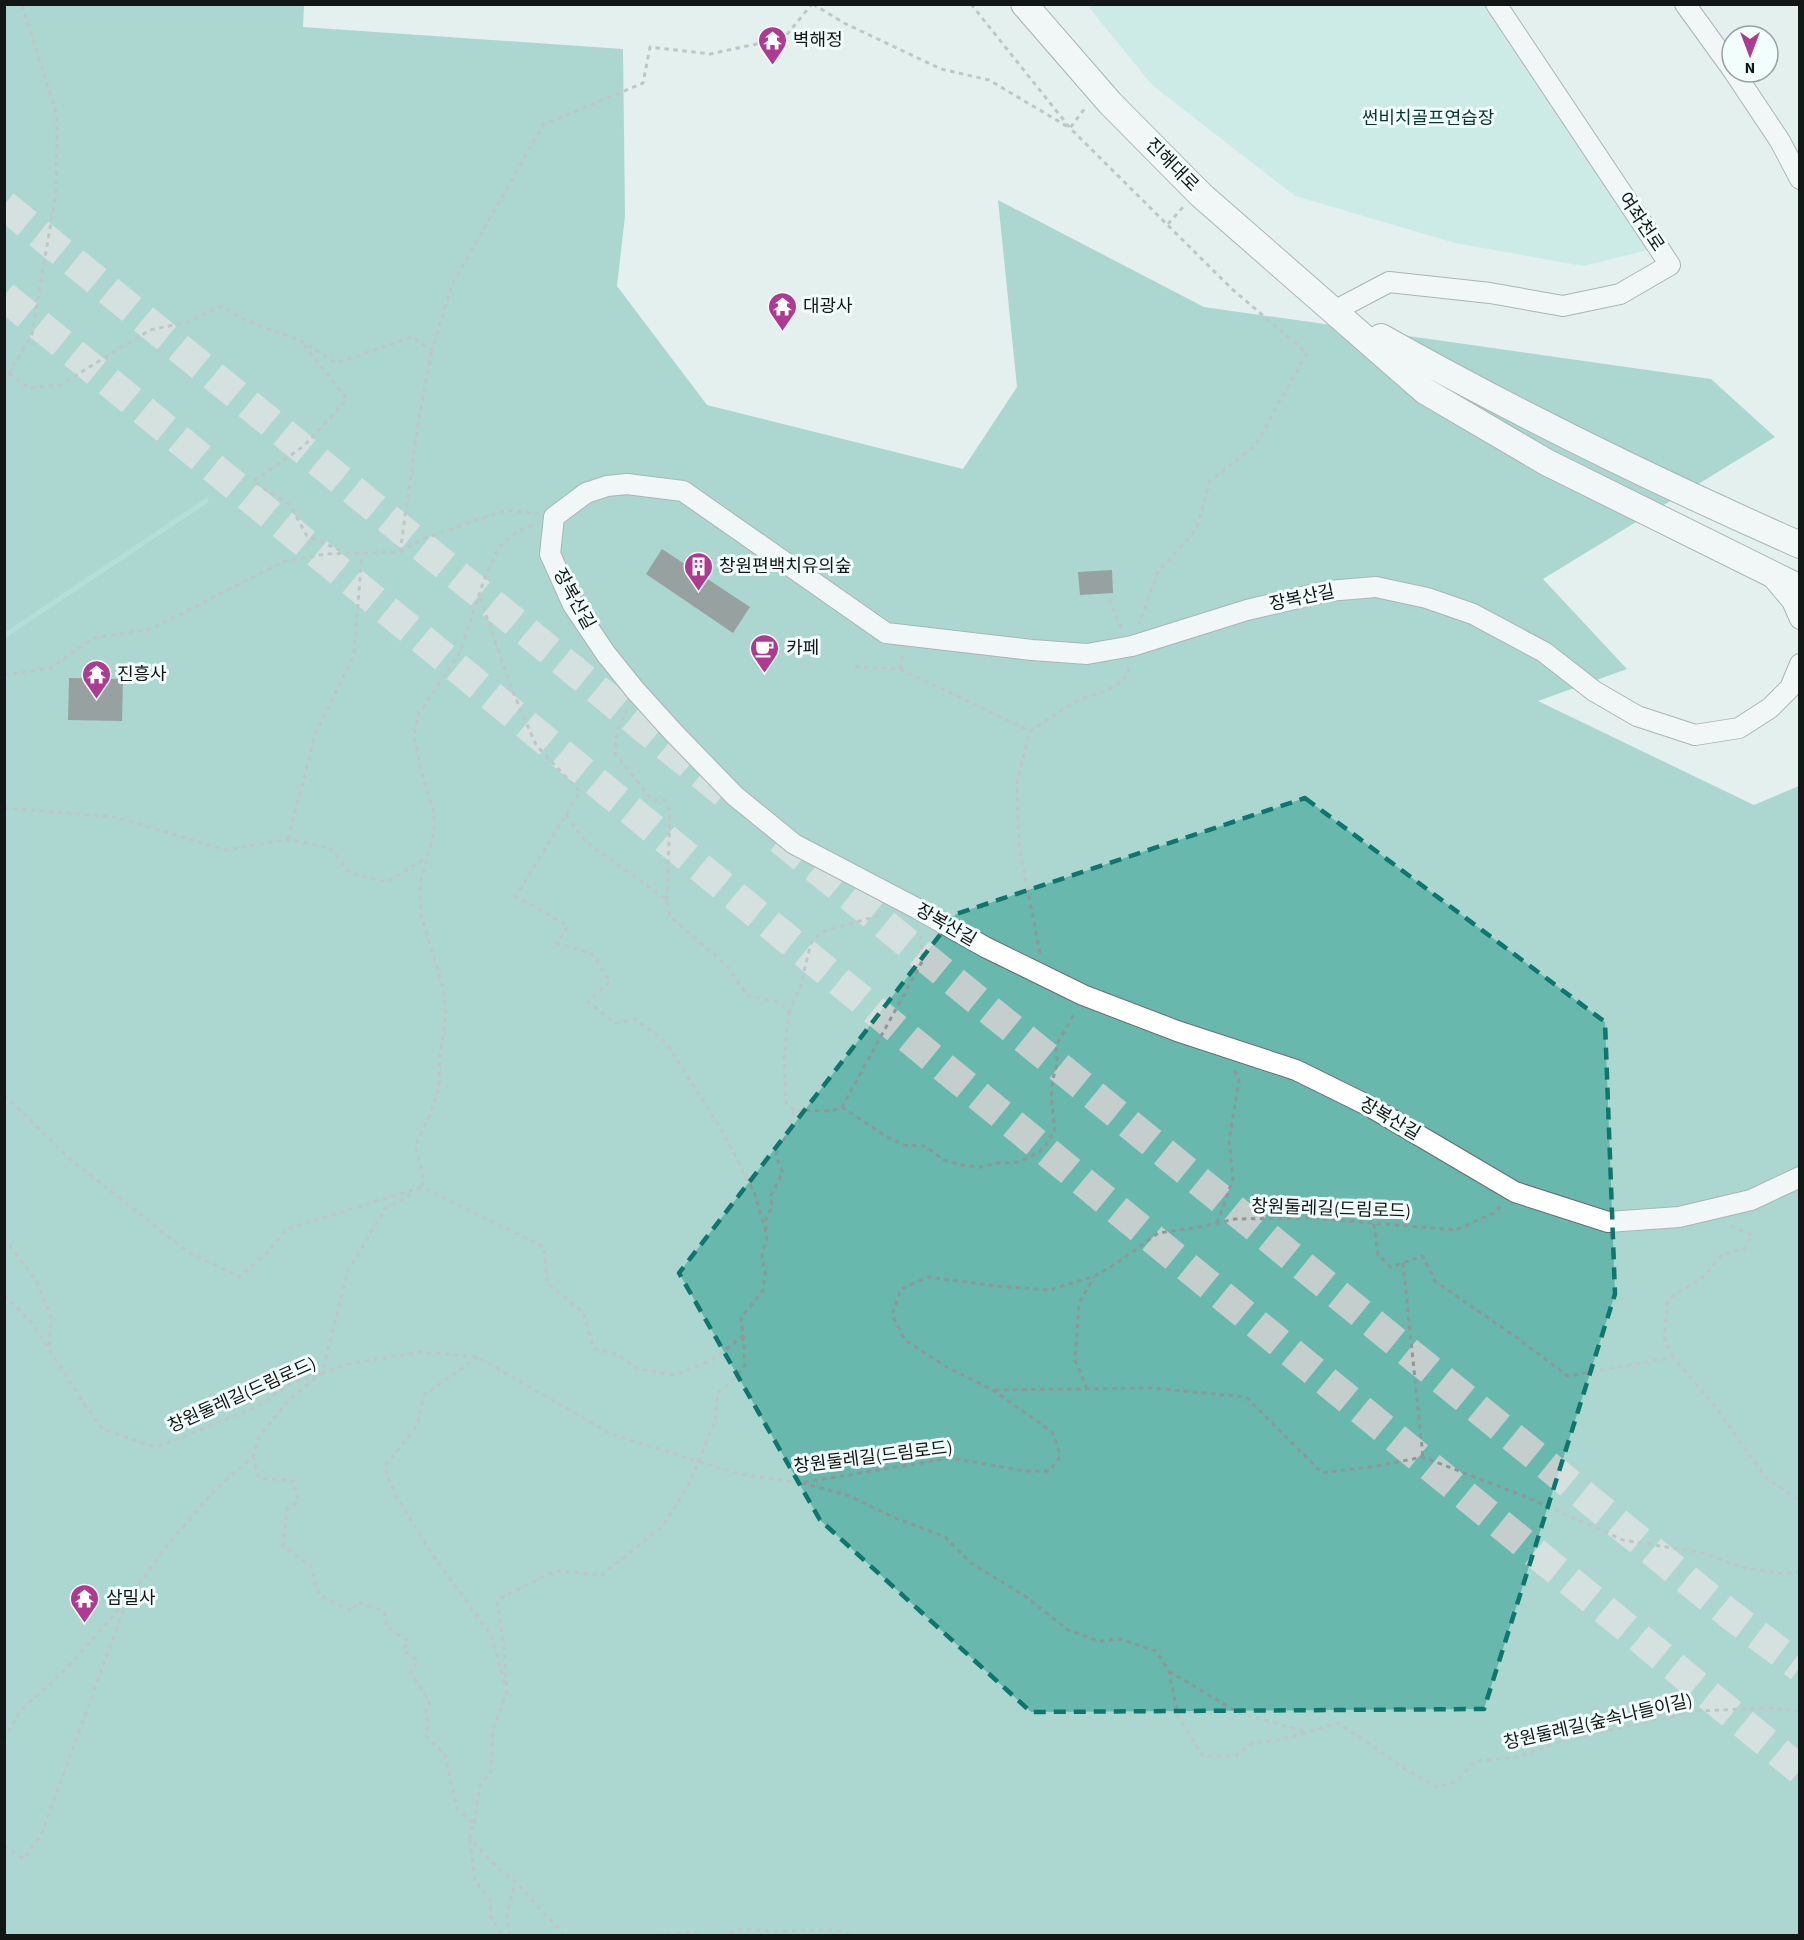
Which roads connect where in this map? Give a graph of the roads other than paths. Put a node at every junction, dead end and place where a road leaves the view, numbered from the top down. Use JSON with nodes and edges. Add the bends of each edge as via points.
{"nodes":[{"id":1,"x":1024,"y":4,"type":"edge"},
{"id":2,"x":1496,"y":4,"type":"edge"},
{"id":3,"x":1685,"y":4,"type":"edge"},
{"id":4,"x":1720,"y":52,"type":"edge"},
{"id":5,"x":1742,"y":84,"type":"edge"},
{"id":6,"x":1800,"y":178,"type":"edge"},
{"id":7,"x":1334,"y":311,"type":"junction"},
{"id":8,"x":1794,"y":536,"type":"edge"},
{"id":9,"x":1766,"y":571,"type":"junction"},
{"id":10,"x":1800,"y":588,"type":"edge"},
{"id":11,"x":1800,"y":619,"type":"edge"},
{"id":12,"x":1800,"y":664,"type":"edge"},
{"id":13,"x":1800,"y":1177,"type":"edge"}],
"edges":[{"from":1,"to":7,"type":"main road","name":"진해대로","via":[[1098,89],[1201,195]]},
{"from":2,"to":7,"type":"street","name":"여좌천로","via":[[1670,265],[1620,294],[1563,306],[1389,282]]},
{"from":3,"to":4,"type":"street"},
{"from":5,"to":6,"type":"street"},
{"from":7,"to":8,"type":"main road","via":[[1562,432]]},
{"from":7,"to":9,"type":"main road","via":[[1425,391],[1546,462]]},
{"from":9,"to":10,"type":"main road"},
{"from":9,"to":11,"type":"street","via":[[1792,601]]},
{"from":12,"to":13,"type":"street","name":"장복산길","via":[[1790,688],[1770,708],[1739,728],[1695,735],[1637,716],[1594,691],[1544,652],[1473,614],[1427,598],[1376,587],[1328,591],[1247,610],[1130,646],[1087,654],[886,633],[683,491],[627,484],[586,493],[554,517],[550,554],[606,654],[735,796],[794,844],[1035,972],[1177,1031],[1296,1070],[1369,1106],[1515,1192],[1608,1222],[1698,1213],[1751,1200]]}]}
